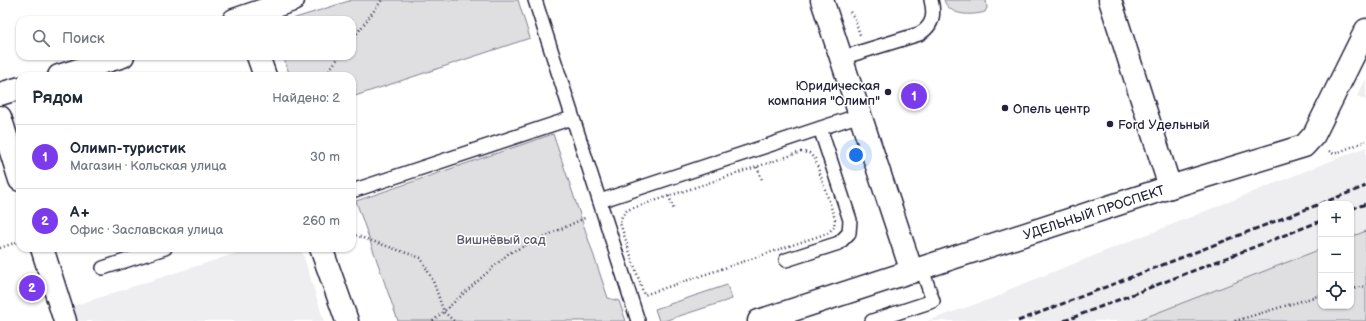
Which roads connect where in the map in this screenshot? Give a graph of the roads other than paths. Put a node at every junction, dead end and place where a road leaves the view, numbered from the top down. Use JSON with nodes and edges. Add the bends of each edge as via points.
{"nodes":[{"id":1,"x":293,"y":0,"type":"edge"},
{"id":2,"x":535,"y":0,"type":"edge"},
{"id":3,"x":822,"y":0,"type":"edge"},
{"id":4,"x":931,"y":0,"type":"edge"},
{"id":5,"x":1110,"y":0,"type":"edge"},
{"id":6,"x":241,"y":14,"type":"edge"},
{"id":7,"x":1366,"y":30,"type":"edge"},
{"id":8,"x":1344,"y":44,"type":"dead end"},
{"id":9,"x":1358,"y":51,"type":"dead end"},
{"id":10,"x":841,"y":58,"type":"junction"},
{"id":11,"x":109,"y":60,"type":"edge"},
{"id":12,"x":259,"y":60,"type":"edge"},
{"id":13,"x":72,"y":72,"type":"edge"},
{"id":14,"x":264,"y":72,"type":"edge"},
{"id":15,"x":16,"y":89,"type":"edge"},
{"id":16,"x":0,"y":94,"type":"edge"},
{"id":17,"x":860,"y":115,"type":"junction"},
{"id":18,"x":0,"y":117,"type":"edge"},
{"id":19,"x":572,"y":118,"type":"junction"},
{"id":20,"x":820,"y":128,"type":"junction"},
{"id":21,"x":16,"y":167,"type":"edge"},
{"id":22,"x":1170,"y":187,"type":"junction"},
{"id":23,"x":356,"y":190,"type":"edge"},
{"id":24,"x":601,"y":202,"type":"junction"},
{"id":25,"x":43,"y":252,"type":"edge"},
{"id":26,"x":153,"y":252,"type":"edge"},
{"id":27,"x":322,"y":252,"type":"edge"},
{"id":28,"x":786,"y":260,"type":"dead end"},
{"id":29,"x":103,"y":268,"type":"dead end"},
{"id":30,"x":917,"y":271,"type":"junction"},
{"id":31,"x":65,"y":321,"type":"edge"},
{"id":32,"x":347,"y":321,"type":"edge"},
{"id":33,"x":638,"y":321,"type":"edge"},
{"id":34,"x":759,"y":321,"type":"edge"},
{"id":35,"x":872,"y":321,"type":"edge"}],
"edges":[{"from":1,"to":6,"type":"street"},
{"from":2,"to":19,"type":"lane"},
{"from":3,"to":10,"type":"street"},
{"from":4,"to":10,"type":"lane","via":[[933,19],[928,29],[920,34]]},
{"from":5,"to":22,"type":"street"},
{"from":7,"to":22,"type":"street","name":"УДЕЛЬНЫЙ ПРОСПЕКТ","via":[[1314,136],[1308,143]]},
{"from":8,"to":9,"type":"lane"},
{"from":10,"to":17,"type":"street"},
{"from":11,"to":13,"type":"street"},
{"from":12,"to":14,"type":"street"},
{"from":15,"to":16,"type":"street"},
{"from":17,"to":20,"type":"lane"},
{"from":17,"to":30,"type":"street"},
{"from":18,"to":21,"type":"street"},
{"from":19,"to":23,"type":"lane"},
{"from":19,"to":24,"type":"lane"},
{"from":20,"to":24,"type":"lane"},
{"from":20,"to":28,"type":"lane","via":[[850,220],[849,233],[839,243]]},
{"from":22,"to":30,"type":"street","name":"УДЕЛЬНЫЙ ПРОСПЕКТ"},
{"from":24,"to":33,"type":"lane"},
{"from":25,"to":31,"type":"street"},
{"from":26,"to":29,"type":"lane"},
{"from":27,"to":32,"type":"street"},
{"from":30,"to":34,"type":"street","name":"УДЕЛЬНЫЙ ПРОСПЕКТ"},
{"from":30,"to":35,"type":"lane","via":[[933,301]]}]}
